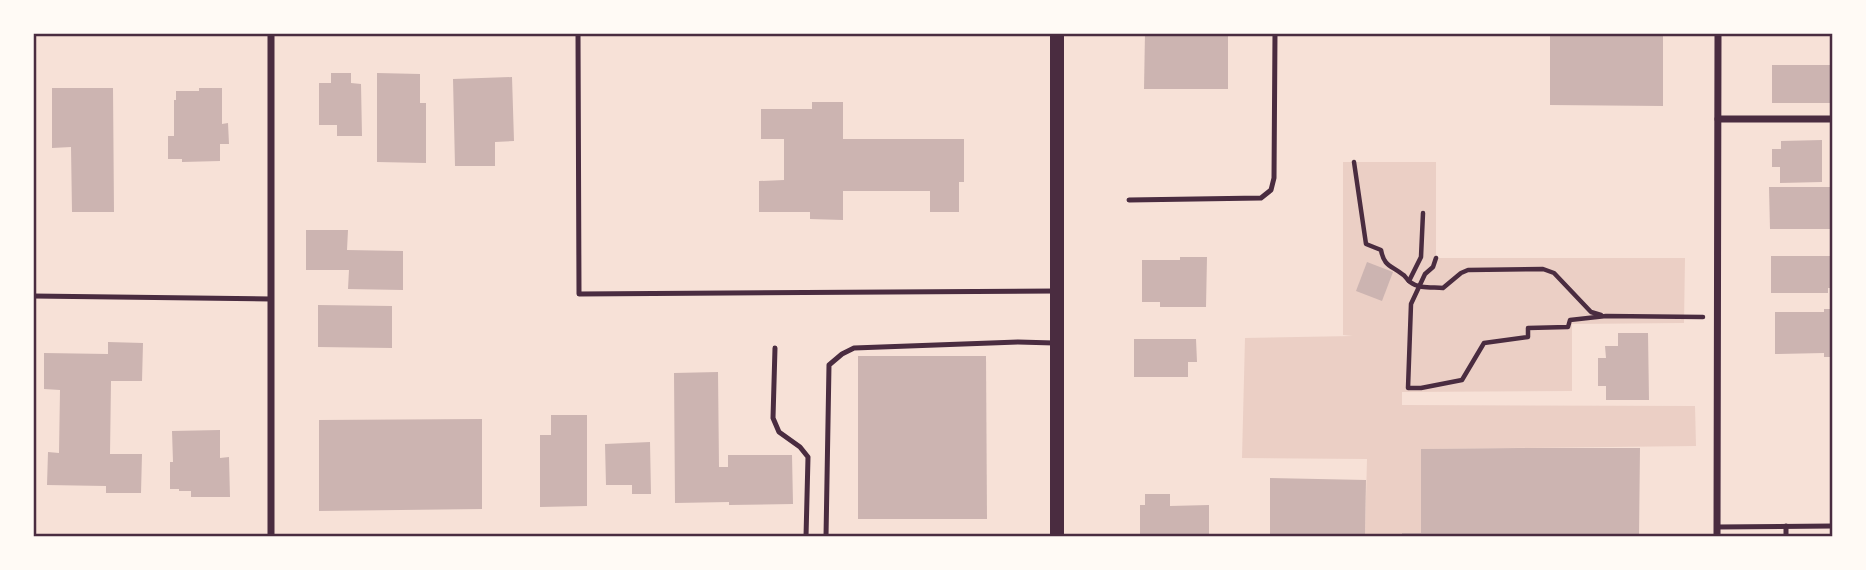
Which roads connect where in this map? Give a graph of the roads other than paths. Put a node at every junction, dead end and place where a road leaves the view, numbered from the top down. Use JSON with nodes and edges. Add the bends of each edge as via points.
{"nodes":[{"id":1,"x":271,"y":33,"type":"edge"},
{"id":2,"x":578,"y":33,"type":"edge"},
{"id":3,"x":1057,"y":33,"type":"edge"},
{"id":4,"x":1275,"y":33,"type":"edge"},
{"id":5,"x":1718,"y":33,"type":"edge"},
{"id":6,"x":1718,"y":119,"type":"junction"},
{"id":7,"x":1833,"y":119,"type":"edge"},
{"id":8,"x":1129,"y":200,"type":"dead end"},
{"id":9,"x":1057,"y":291,"type":"junction"},
{"id":10,"x":33,"y":296,"type":"edge"},
{"id":11,"x":271,"y":299,"type":"junction"},
{"id":12,"x":1057,"y":343,"type":"junction"},
{"id":13,"x":775,"y":348,"type":"dead end"},
{"id":14,"x":1786,"y":526,"type":"junction"},
{"id":15,"x":1833,"y":526,"type":"edge"},
{"id":16,"x":1717,"y":527,"type":"junction"},
{"id":17,"x":271,"y":537,"type":"edge"},
{"id":18,"x":806,"y":537,"type":"edge"},
{"id":19,"x":826,"y":537,"type":"edge"},
{"id":20,"x":1057,"y":537,"type":"edge"},
{"id":21,"x":1717,"y":537,"type":"edge"},
{"id":22,"x":1786,"y":537,"type":"edge"}],
"edges":[{"from":1,"to":11,"type":"street"},
{"from":2,"to":9,"type":"lane","via":[[579,294]]},
{"from":3,"to":9,"type":"main road"},
{"from":4,"to":8,"type":"lane","via":[[1271,190],[1261,198]]},
{"from":5,"to":6,"type":"street"},
{"from":6,"to":7,"type":"street"},
{"from":6,"to":16,"type":"street"},
{"from":9,"to":12,"type":"main road"},
{"from":10,"to":11,"type":"lane"},
{"from":11,"to":17,"type":"street"},
{"from":12,"to":19,"type":"lane","via":[[854,348],[828,365]]},
{"from":12,"to":20,"type":"main road"},
{"from":13,"to":18,"type":"lane","via":[[773,418],[779,432],[808,457]]},
{"from":14,"to":15,"type":"lane"},
{"from":14,"to":16,"type":"lane"},
{"from":14,"to":22,"type":"lane"},
{"from":16,"to":21,"type":"street"}]}
